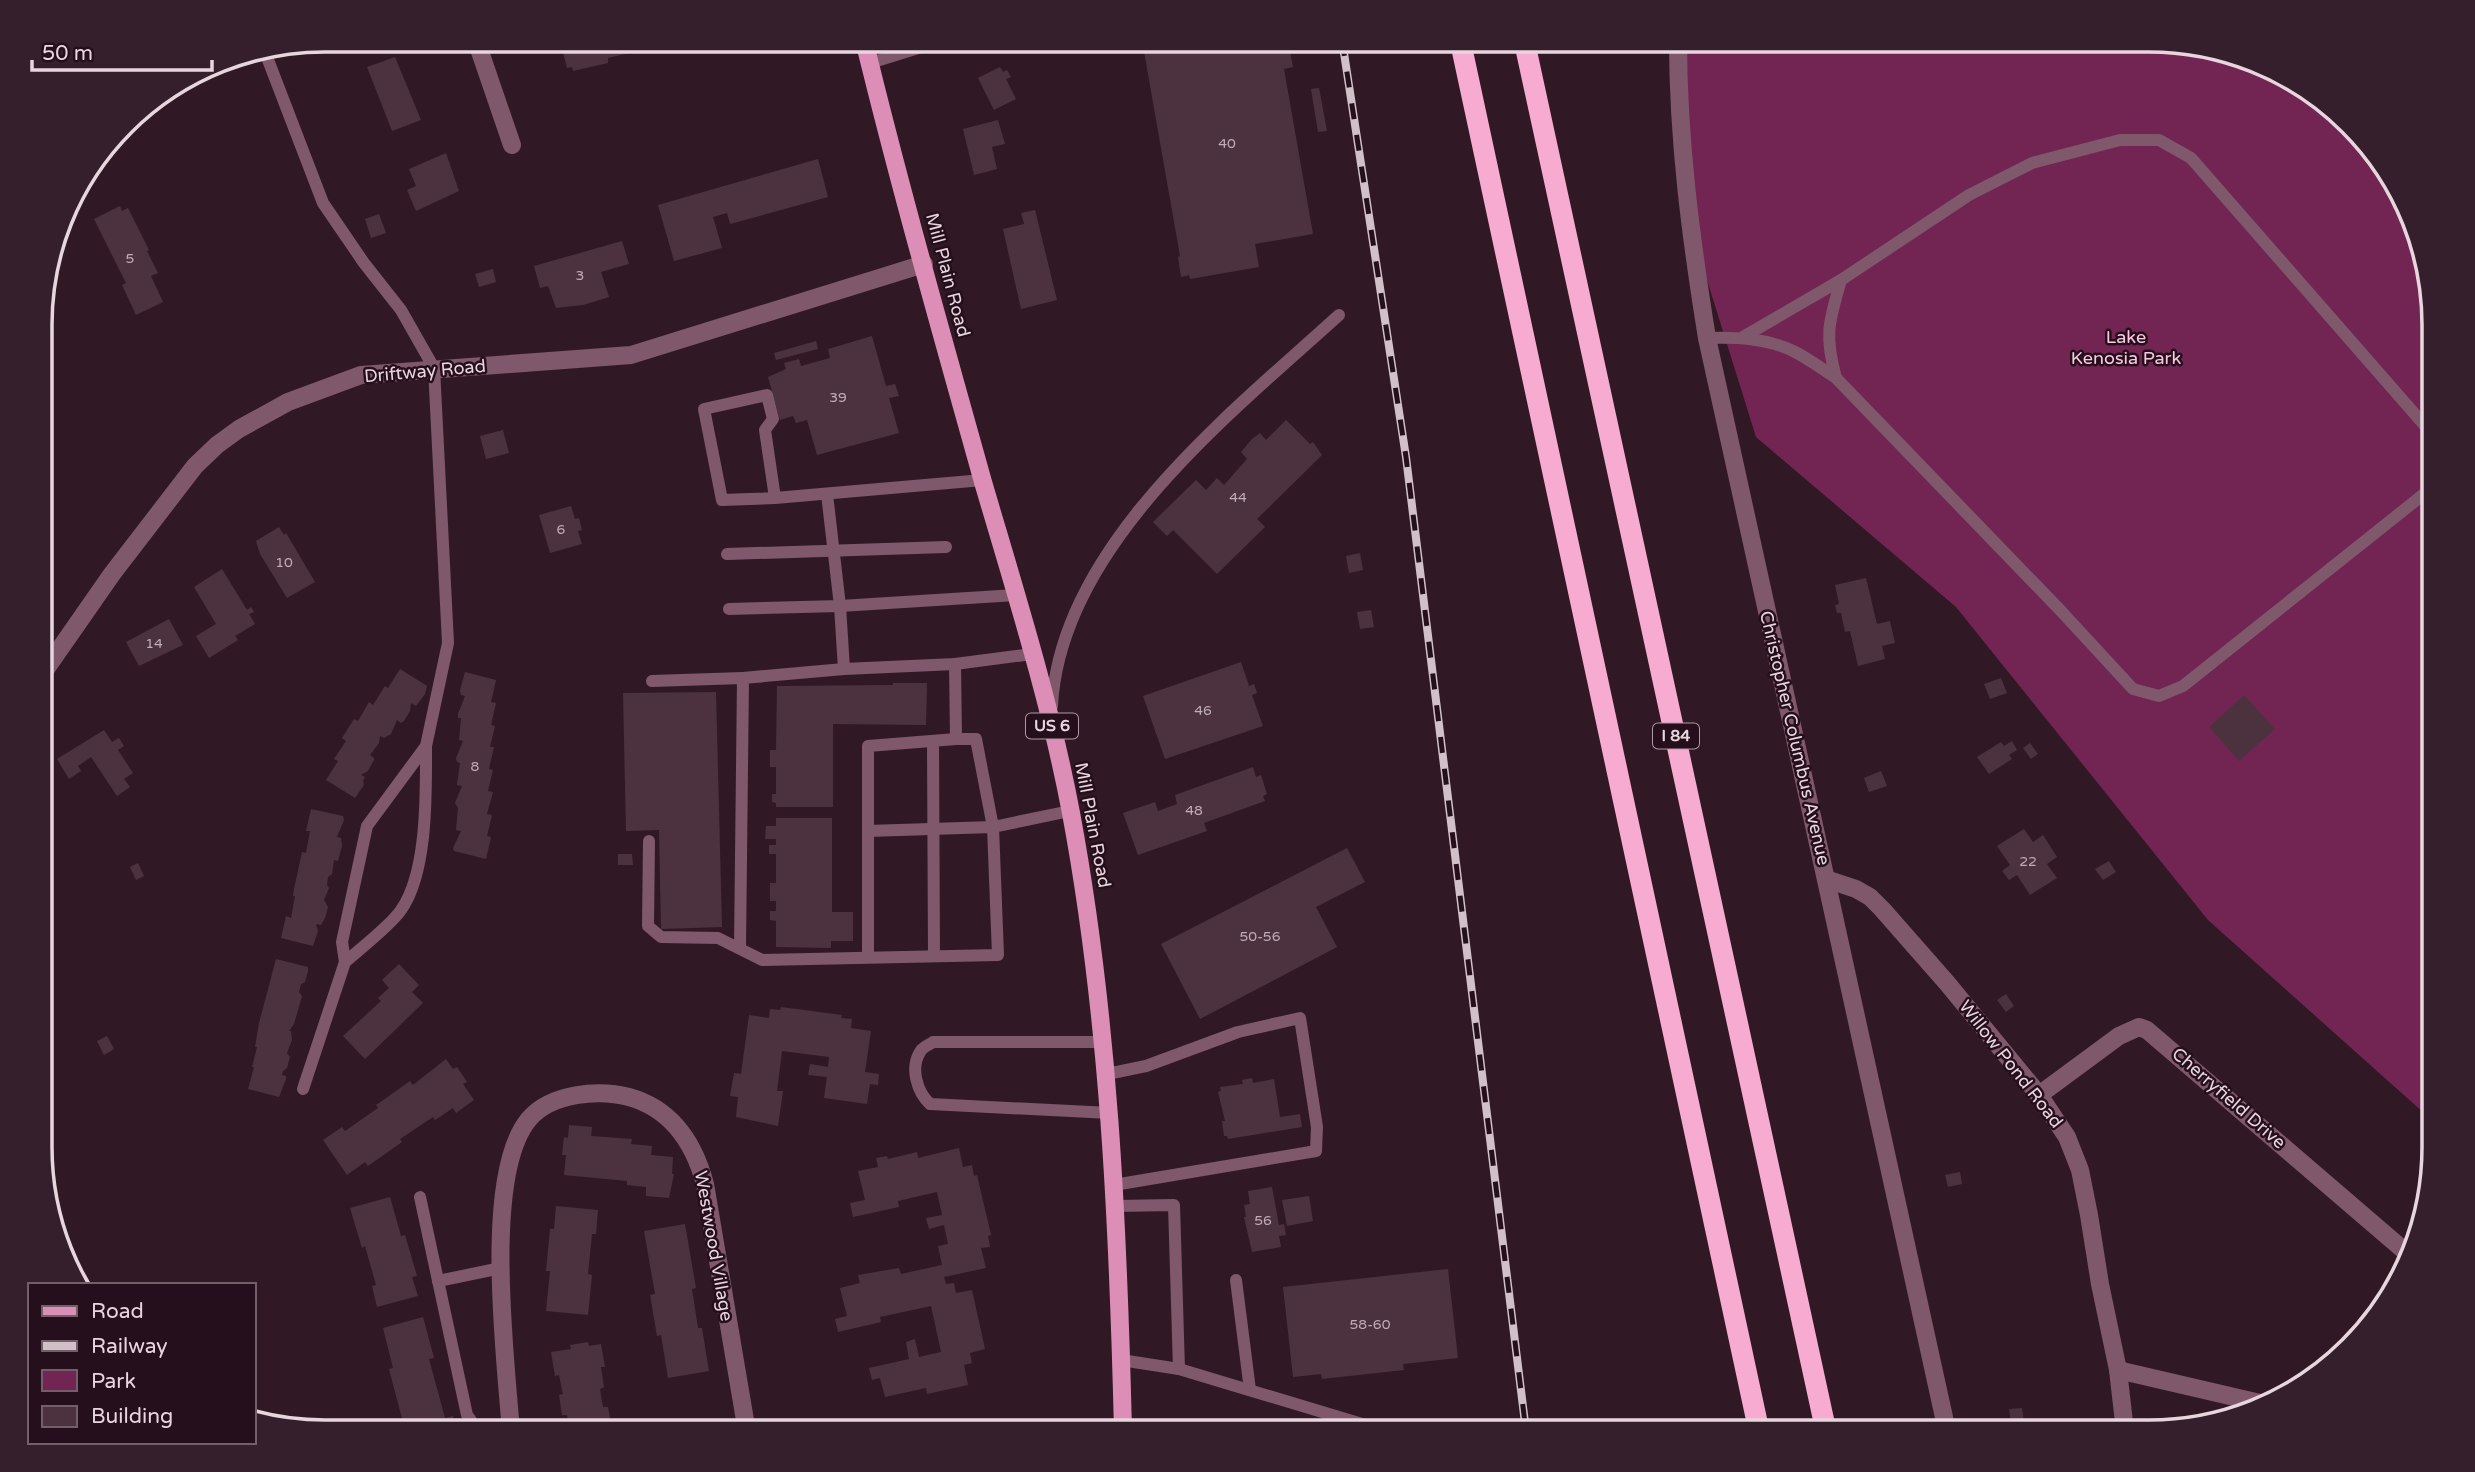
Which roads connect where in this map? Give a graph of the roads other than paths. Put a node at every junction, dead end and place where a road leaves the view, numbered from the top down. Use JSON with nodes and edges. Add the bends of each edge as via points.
{"nodes":[{"id":1,"x":480,"y":52,"type":"edge"},
{"id":2,"x":867,"y":52,"type":"edge"},
{"id":3,"x":905,"y":52,"type":"edge"},
{"id":4,"x":1463,"y":52,"type":"edge"},
{"id":5,"x":1527,"y":52,"type":"edge"},
{"id":6,"x":1678,"y":52,"type":"edge"},
{"id":7,"x":268,"y":59,"type":"edge"},
{"id":8,"x":870,"y":63,"type":"junction"},
{"id":9,"x":512,"y":145,"type":"dead end"},
{"id":10,"x":923,"y":264,"type":"junction"},
{"id":11,"x":1841,"y":280,"type":"junction"},
{"id":12,"x":1339,"y":315,"type":"dead end"},
{"id":13,"x":1743,"y":337,"type":"junction"},
{"id":14,"x":1707,"y":338,"type":"junction"},
{"id":15,"x":434,"y":368,"type":"junction"},
{"id":16,"x":1836,"y":378,"type":"junction"},
{"id":17,"x":2422,"y":422,"type":"edge"},
{"id":18,"x":983,"y":480,"type":"junction"},
{"id":19,"x":827,"y":494,"type":"junction"},
{"id":20,"x":2422,"y":496,"type":"edge"},
{"id":21,"x":775,"y":498,"type":"junction"},
{"id":22,"x":946,"y":547,"type":"dead end"},
{"id":23,"x":833,"y":550,"type":"junction"},
{"id":24,"x":727,"y":554,"type":"dead end"},
{"id":25,"x":1016,"y":595,"type":"junction"},
{"id":26,"x":840,"y":606,"type":"junction"},
{"id":27,"x":729,"y":610,"type":"dead end"},
{"id":28,"x":1032,"y":654,"type":"junction"},
{"id":29,"x":52,"y":660,"type":"edge"},
{"id":30,"x":954,"y":664,"type":"junction"},
{"id":31,"x":844,"y":669,"type":"junction"},
{"id":32,"x":743,"y":678,"type":"junction"},
{"id":33,"x":652,"y":681,"type":"dead end"},
{"id":34,"x":1051,"y":722,"type":"junction"},
{"id":35,"x":956,"y":739,"type":"junction"},
{"id":36,"x":933,"y":741,"type":"junction"},
{"id":37,"x":426,"y":746,"type":"junction"},
{"id":38,"x":1070,"y":811,"type":"junction"},
{"id":39,"x":993,"y":827,"type":"junction"},
{"id":40,"x":934,"y":829,"type":"junction"},
{"id":41,"x":868,"y":831,"type":"junction"},
{"id":42,"x":649,"y":841,"type":"dead end"},
{"id":43,"x":1826,"y":879,"type":"junction"},
{"id":44,"x":740,"y":948,"type":"junction"},
{"id":45,"x":934,"y":956,"type":"junction"},
{"id":46,"x":868,"y":957,"type":"junction"},
{"id":47,"x":345,"y":962,"type":"junction"},
{"id":48,"x":1104,"y":1042,"type":"junction"},
{"id":49,"x":1107,"y":1074,"type":"junction"},
{"id":50,"x":303,"y":1089,"type":"dead end"},
{"id":51,"x":2039,"y":1095,"type":"junction"},
{"id":52,"x":1110,"y":1113,"type":"junction"},
{"id":53,"x":1114,"y":1185,"type":"junction"},
{"id":54,"x":420,"y":1197,"type":"dead end"},
{"id":55,"x":1115,"y":1206,"type":"junction"},
{"id":56,"x":2403,"y":1249,"type":"edge"},
{"id":57,"x":501,"y":1268,"type":"junction"},
{"id":58,"x":1236,"y":1280,"type":"dead end"},
{"id":59,"x":438,"y":1281,"type":"junction"},
{"id":60,"x":1121,"y":1360,"type":"junction"},
{"id":61,"x":1179,"y":1369,"type":"junction"},
{"id":62,"x":2118,"y":1370,"type":"junction"},
{"id":63,"x":1250,"y":1390,"type":"junction"},
{"id":64,"x":2250,"y":1401,"type":"edge"},
{"id":65,"x":471,"y":1420,"type":"edge"},
{"id":66,"x":507,"y":1420,"type":"edge"},
{"id":67,"x":745,"y":1420,"type":"edge"},
{"id":68,"x":1123,"y":1420,"type":"edge"},
{"id":69,"x":1349,"y":1420,"type":"edge"},
{"id":70,"x":1757,"y":1420,"type":"edge"},
{"id":71,"x":1824,"y":1420,"type":"edge"},
{"id":72,"x":1945,"y":1420,"type":"edge"},
{"id":73,"x":2124,"y":1420,"type":"edge"}],
"edges":[{"from":1,"to":9,"type":"street"},
{"from":2,"to":8,"type":"main road","name":"Mill Plain Road","number":"US 6"},
{"from":3,"to":8,"type":"lane"},
{"from":4,"to":70,"type":"highway"},
{"from":5,"to":71,"type":"highway","number":"I 84"},
{"from":6,"to":14,"type":"street","name":"Christopher Columbus Avenue","via":[[1684,170]]},
{"from":7,"to":15,"type":"lane","via":[[323,203],[401,310]]},
{"from":8,"to":10,"type":"main road","name":"Mill Plain Road","number":"US 6"},
{"from":10,"to":15,"type":"street","name":"Driftway Road","via":[[631,355]]},
{"from":10,"to":18,"type":"main road","name":"Mill Plain Road","number":"US 6"},
{"from":11,"to":13,"type":"lane"},
{"from":11,"to":16,"type":"lane","via":[[1828,333]]},
{"from":11,"to":17,"type":"lane","via":[[1969,194],[2032,163],[2120,140],[2159,141],[2191,158]]},
{"from":12,"to":34,"type":"lane","via":[[1190,452],[1139,509],[1077,610],[1053,685]]},
{"from":13,"to":14,"type":"lane"},
{"from":13,"to":16,"type":"lane","via":[[1793,351]]},
{"from":14,"to":43,"type":"street","name":"Christopher Columbus Avenue"},
{"from":15,"to":29,"type":"street","name":"Driftway Road","via":[[343,381],[288,402],[217,445],[171,494]]},
{"from":15,"to":37,"type":"lane","via":[[448,643]]},
{"from":16,"to":20,"type":"lane","via":[[2133,689],[2159,696],[2183,685]]},
{"from":18,"to":19,"type":"lane"},
{"from":18,"to":25,"type":"main road","name":"Mill Plain Road","number":"US 6"},
{"from":19,"to":21,"type":"lane"},
{"from":19,"to":23,"type":"lane"},
{"from":21,"to":21,"type":"lane","via":[[722,500],[704,408],[767,395],[773,419],[765,430]]},
{"from":22,"to":23,"type":"lane"},
{"from":23,"to":24,"type":"lane"},
{"from":23,"to":26,"type":"lane"},
{"from":25,"to":26,"type":"lane"},
{"from":25,"to":28,"type":"main road","name":"Mill Plain Road","number":"US 6"},
{"from":26,"to":27,"type":"lane"},
{"from":26,"to":31,"type":"lane"},
{"from":28,"to":30,"type":"lane"},
{"from":28,"to":34,"type":"main road","name":"Mill Plain Road","number":"US 6"},
{"from":30,"to":31,"type":"lane"},
{"from":30,"to":35,"type":"lane"},
{"from":31,"to":32,"type":"lane"},
{"from":32,"to":33,"type":"lane"},
{"from":32,"to":44,"type":"lane"},
{"from":34,"to":38,"type":"main road","name":"Mill Plain Road","number":"US 6"},
{"from":35,"to":36,"type":"lane"},
{"from":35,"to":39,"type":"lane","via":[[976,739]]},
{"from":36,"to":40,"type":"lane"},
{"from":36,"to":41,"type":"lane","via":[[868,747]]},
{"from":37,"to":47,"type":"lane","via":[[366,826],[342,942]]},
{"from":37,"to":47,"type":"lane","via":[[426,805],[416,877],[401,911]]},
{"from":38,"to":39,"type":"lane"},
{"from":38,"to":48,"type":"main road","name":"Mill Plain Road","number":"US 6"},
{"from":39,"to":40,"type":"lane"},
{"from":39,"to":45,"type":"lane","via":[[998,955]]},
{"from":40,"to":41,"type":"lane"},
{"from":40,"to":45,"type":"lane"},
{"from":41,"to":46,"type":"lane"},
{"from":42,"to":44,"type":"lane","via":[[648,926],[661,937],[718,939]]},
{"from":43,"to":51,"type":"street","name":"Willow Pond Road","via":[[1856,889],[1882,909]]},
{"from":43,"to":72,"type":"street","name":"Christopher Columbus Avenue"},
{"from":44,"to":46,"type":"lane","via":[[762,960]]},
{"from":45,"to":46,"type":"lane"},
{"from":47,"to":50,"type":"lane"},
{"from":48,"to":49,"type":"main road","name":"Mill Plain Road","number":"US 6"},
{"from":48,"to":52,"type":"lane","via":[[933,1042],[920,1050],[914,1068],[921,1096],[930,1104]]},
{"from":49,"to":52,"type":"main road","name":"Mill Plain Road","number":"US 6"},
{"from":49,"to":53,"type":"lane","via":[[1146,1066],[1238,1032],[1300,1018],[1317,1127],[1316,1151]]},
{"from":51,"to":56,"type":"street","name":"Cherryfield Drive","via":[[2119,1036],[2139,1027],[2147,1030]]},
{"from":51,"to":62,"type":"street","name":"Willow Pond Road","via":[[2067,1137],[2080,1170]]},
{"from":52,"to":53,"type":"main road","name":"Mill Plain Road","number":"US 6"},
{"from":53,"to":55,"type":"main road","name":"Mill Plain Road","number":"US 6"},
{"from":54,"to":59,"type":"lane"},
{"from":55,"to":60,"type":"main road","name":"Mill Plain Road","number":"US 6"},
{"from":55,"to":61,"type":"lane","via":[[1174,1205]]},
{"from":57,"to":59,"type":"lane"},
{"from":57,"to":66,"type":"street","name":"Westwood Village"},
{"from":57,"to":67,"type":"street","name":"Westwood Village","via":[[509,1169],[530,1118],[553,1103],[587,1094],[630,1097],[659,1110],[681,1130],[704,1177]]},
{"from":58,"to":63,"type":"lane"},
{"from":59,"to":65,"type":"lane"},
{"from":60,"to":61,"type":"lane"},
{"from":60,"to":68,"type":"main road","name":"Mill Plain Road","number":"US 6"},
{"from":61,"to":63,"type":"lane"},
{"from":62,"to":64,"type":"street"},
{"from":62,"to":73,"type":"street","name":"Willow Pond Road"},
{"from":63,"to":69,"type":"lane"}]}
